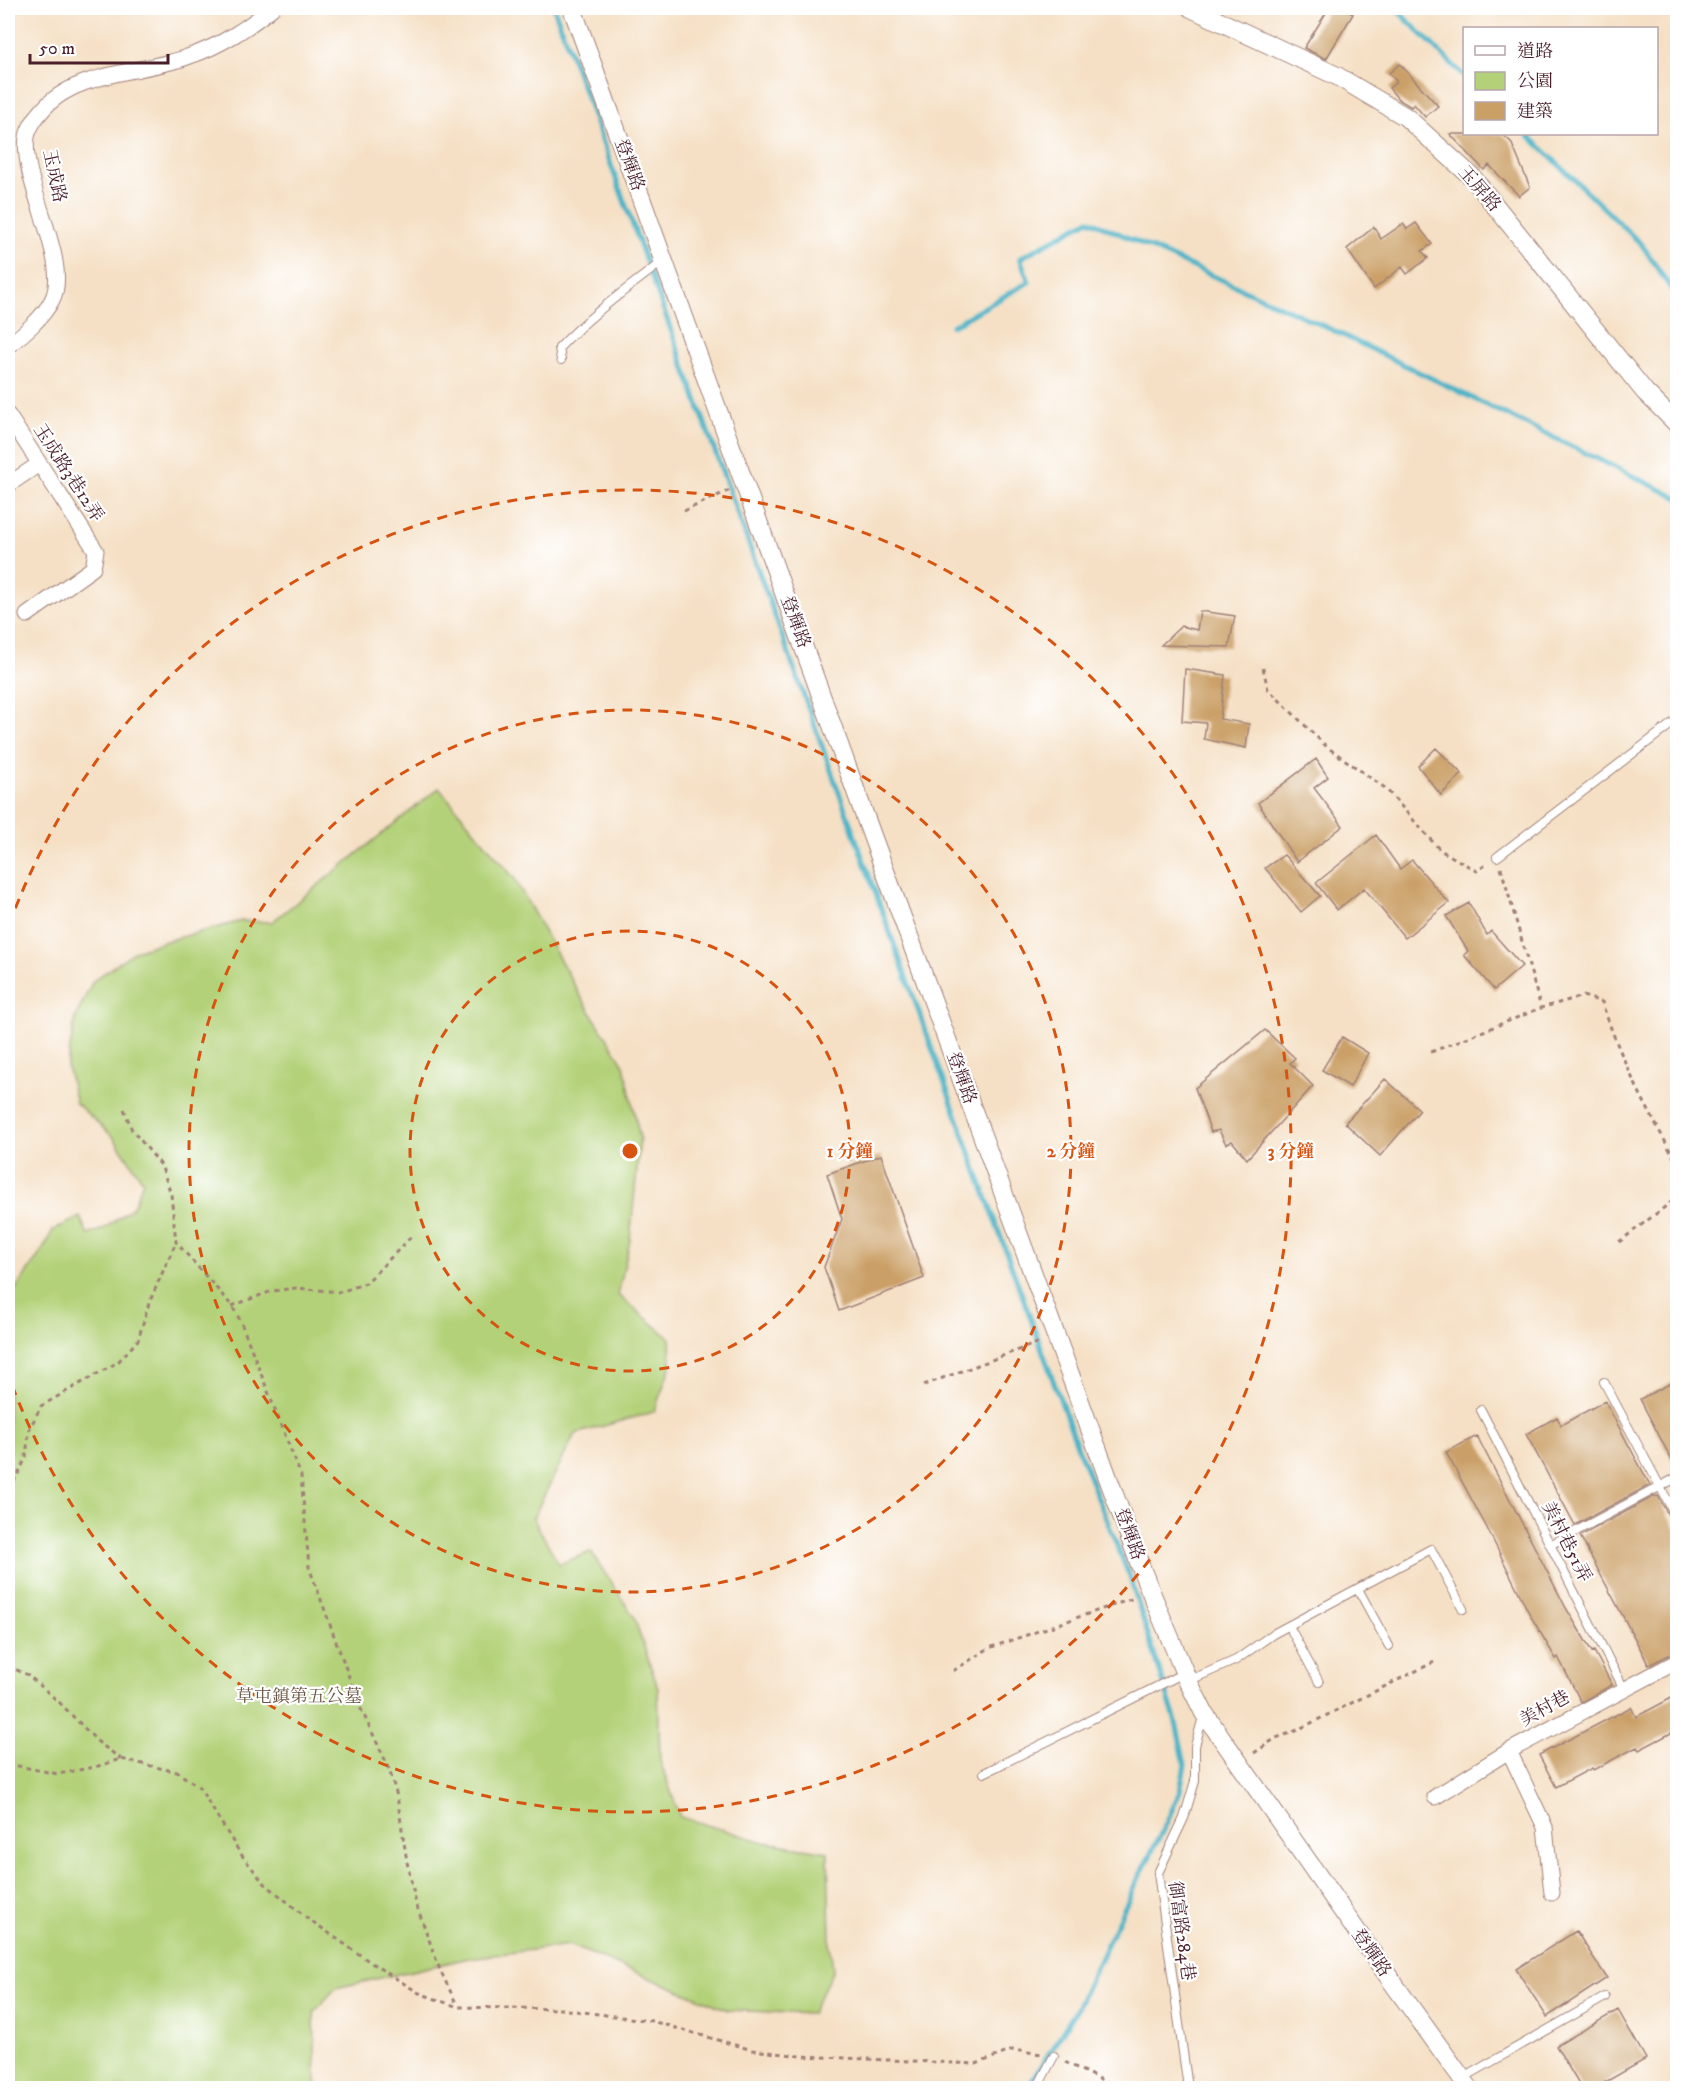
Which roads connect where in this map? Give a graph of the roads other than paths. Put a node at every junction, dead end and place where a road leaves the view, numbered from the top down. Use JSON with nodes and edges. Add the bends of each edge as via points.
{"nodes":[{"id":1,"x":272,"y":8,"type":"edge"},
{"id":2,"x":572,"y":8,"type":"edge"},
{"id":3,"x":1191,"y":8,"type":"edge"},
{"id":4,"x":664,"y":260,"type":"junction"},
{"id":5,"x":8,"y":346,"type":"edge"},
{"id":6,"x":561,"y":360,"type":"dead end"},
{"id":7,"x":8,"y":415,"type":"edge"},
{"id":8,"x":1677,"y":425,"type":"edge"},
{"id":9,"x":39,"y":464,"type":"junction"},
{"id":10,"x":8,"y":485,"type":"edge"},
{"id":11,"x":27,"y":615,"type":"dead end"},
{"id":12,"x":1677,"y":719,"type":"edge"},
{"id":13,"x":1497,"y":857,"type":"road end"},
{"id":14,"x":1604,"y":1382,"type":"dead end"},
{"id":15,"x":1481,"y":1410,"type":"dead end"},
{"id":16,"x":1677,"y":1477,"type":"edge"},
{"id":17,"x":1660,"y":1486,"type":"junction"},
{"id":18,"x":1677,"y":1520,"type":"edge"},
{"id":19,"x":1550,"y":1545,"type":"junction"},
{"id":20,"x":1358,"y":1588,"type":"junction"},
{"id":21,"x":1463,"y":1609,"type":"dead end"},
{"id":22,"x":1289,"y":1626,"type":"junction"},
{"id":23,"x":1389,"y":1646,"type":"dead end"},
{"id":24,"x":1677,"y":1661,"type":"edge"},
{"id":25,"x":1187,"y":1677,"type":"junction"},
{"id":26,"x":1319,"y":1682,"type":"dead end"},
{"id":27,"x":1624,"y":1689,"type":"junction"},
{"id":28,"x":1204,"y":1713,"type":"junction"},
{"id":29,"x":1509,"y":1751,"type":"junction"},
{"id":30,"x":984,"y":1773,"type":"dead end"},
{"id":31,"x":1435,"y":1797,"type":"dead end"},
{"id":32,"x":1552,"y":1893,"type":"dead end"},
{"id":33,"x":1605,"y":1997,"type":"dead end"},
{"id":34,"x":1054,"y":2056,"type":"road end"},
{"id":35,"x":1465,"y":2083,"type":"edge"},
{"id":36,"x":1037,"y":2088,"type":"edge"},
{"id":37,"x":1188,"y":2088,"type":"edge"}],
"edges":[{"from":1,"to":5,"type":"street","name":"玉成路","via":[[221,43],[189,57],[84,82],[56,97],[39,113],[27,135],[28,163],[58,272],[53,299]]},
{"from":2,"to":4,"type":"street","name":"登輝路"},
{"from":3,"to":8,"type":"street","name":"玉屏路","via":[[1337,76],[1406,117],[1472,177],[1645,392]]},
{"from":4,"to":6,"type":"lane","via":[[568,338],[559,348]]},
{"from":4,"to":25,"type":"street","name":"登輝路","via":[[1056,1336],[1151,1592]]},
{"from":7,"to":9,"type":"street","name":"玉成路3巷12弄"},
{"from":9,"to":10,"type":"street"},
{"from":9,"to":11,"type":"street","name":"玉成路3巷12弄","via":[[96,551],[93,568]]},
{"from":12,"to":13,"type":"lane"},
{"from":14,"to":17,"type":"lane"},
{"from":15,"to":19,"type":"lane","name":"美村巷51弄"},
{"from":16,"to":17,"type":"lane"},
{"from":17,"to":18,"type":"lane"},
{"from":17,"to":19,"type":"lane"},
{"from":19,"to":27,"type":"lane","name":"美村巷51弄"},
{"from":20,"to":21,"type":"lane","via":[[1431,1549]]},
{"from":20,"to":22,"type":"lane"},
{"from":20,"to":23,"type":"lane"},
{"from":22,"to":25,"type":"lane","via":[[1236,1660]]},
{"from":22,"to":26,"type":"lane"},
{"from":24,"to":27,"type":"street","name":"美村巷"},
{"from":25,"to":28,"type":"street","name":"登輝路"},
{"from":25,"to":30,"type":"lane"},
{"from":27,"to":29,"type":"street","name":"美村巷"},
{"from":28,"to":35,"type":"street","name":"登輝路"},
{"from":28,"to":37,"type":"lane","name":"御富路284巷","via":[[1195,1746],[1195,1780],[1185,1818],[1158,1874]]},
{"from":29,"to":31,"type":"street","name":"美村巷"},
{"from":29,"to":32,"type":"street","via":[[1545,1827]]},
{"from":33,"to":35,"type":"lane"},
{"from":34,"to":36,"type":"lane"}]}
